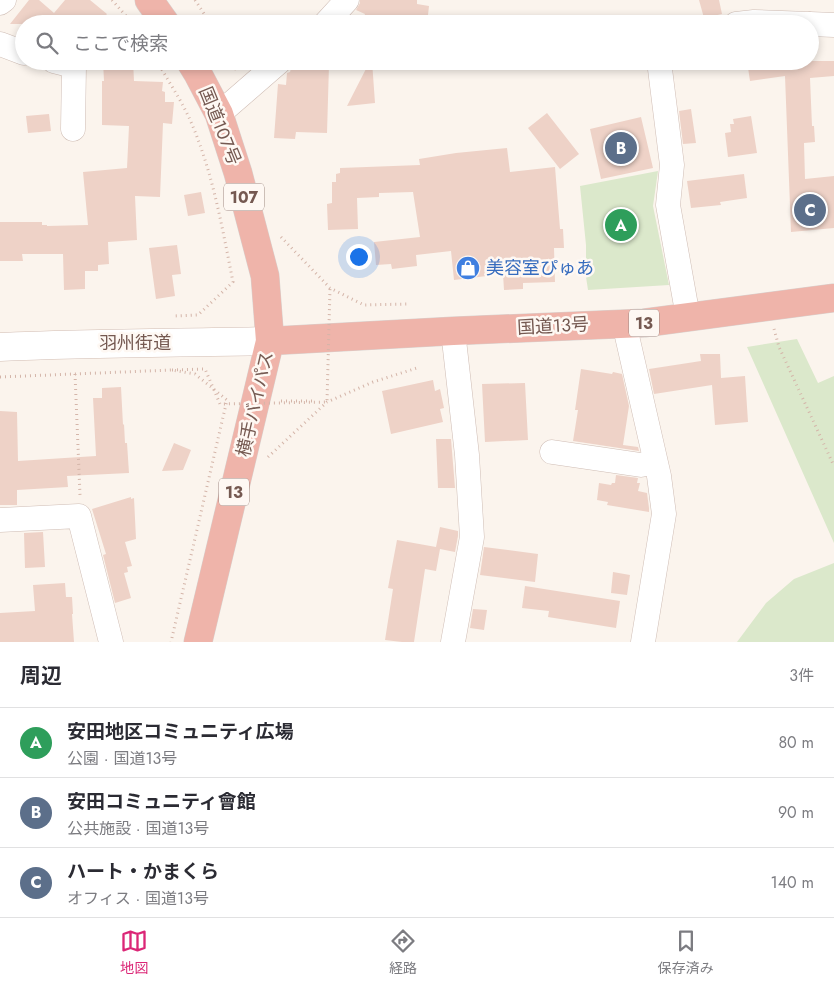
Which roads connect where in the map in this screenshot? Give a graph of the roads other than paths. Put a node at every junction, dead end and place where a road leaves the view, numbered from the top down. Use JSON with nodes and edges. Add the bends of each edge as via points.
{"nodes":[{"id":1,"x":4,"y":0,"type":"edge"},
{"id":2,"x":149,"y":0,"type":"edge"},
{"id":3,"x":348,"y":0,"type":"edge"},
{"id":4,"x":0,"y":3,"type":"edge"},
{"id":5,"x":160,"y":15,"type":"edge"},
{"id":6,"x":334,"y":15,"type":"edge"},
{"id":7,"x":819,"y":24,"type":"edge"},
{"id":8,"x":834,"y":24,"type":"edge"},
{"id":9,"x":0,"y":44,"type":"edge"},
{"id":10,"x":15,"y":50,"type":"edge"},
{"id":11,"x":74,"y":70,"type":"edge"},
{"id":12,"x":196,"y":70,"type":"edge"},
{"id":13,"x":270,"y":70,"type":"edge"},
{"id":14,"x":660,"y":70,"type":"edge"},
{"id":15,"x":219,"y":114,"type":"junction"},
{"id":16,"x":73,"y":129,"type":"dead end"},
{"id":17,"x":834,"y":298,"type":"edge"},
{"id":18,"x":688,"y":317,"type":"junction"},
{"id":19,"x":624,"y":323,"type":"junction"},
{"id":20,"x":453,"y":331,"type":"junction"},
{"id":21,"x":270,"y":341,"type":"junction"},
{"id":22,"x":0,"y":347,"type":"edge"},
{"id":23,"x":552,"y":452,"type":"dead end"},
{"id":24,"x":655,"y":461,"type":"junction"},
{"id":25,"x":0,"y":520,"type":"edge"},
{"id":26,"x":111,"y":642,"type":"edge"},
{"id":27,"x":198,"y":642,"type":"edge"},
{"id":28,"x":453,"y":642,"type":"edge"},
{"id":29,"x":643,"y":642,"type":"edge"}],
"edges":[{"from":1,"to":4,"type":"street"},
{"from":2,"to":5,"type":"highway"},
{"from":3,"to":6,"type":"street"},
{"from":7,"to":8,"type":"street"},
{"from":9,"to":10,"type":"street"},
{"from":11,"to":16,"type":"street"},
{"from":12,"to":15,"type":"highway","name":"国道107号","number":"107"},
{"from":13,"to":15,"type":"street"},
{"from":14,"to":18,"type":"street","via":[[672,165],[668,205]]},
{"from":15,"to":21,"type":"highway","name":"国道107号","number":"107","via":[[265,276]]},
{"from":17,"to":18,"type":"highway","name":"国道13号","number":"13"},
{"from":18,"to":19,"type":"highway","name":"国道13号","number":"13"},
{"from":19,"to":20,"type":"highway","name":"国道13号","number":"13"},
{"from":19,"to":24,"type":"street"},
{"from":20,"to":21,"type":"highway","name":"国道13号","number":"13"},
{"from":20,"to":28,"type":"street","via":[[467,455],[472,537]]},
{"from":21,"to":22,"type":"street","name":"羽州街道"},
{"from":21,"to":27,"type":"highway","name":"横手バイパス","number":"13"},
{"from":23,"to":24,"type":"street","via":[[641,466]]},
{"from":24,"to":29,"type":"street","via":[[664,514]]},
{"from":25,"to":26,"type":"street","via":[[79,516]]}]}
